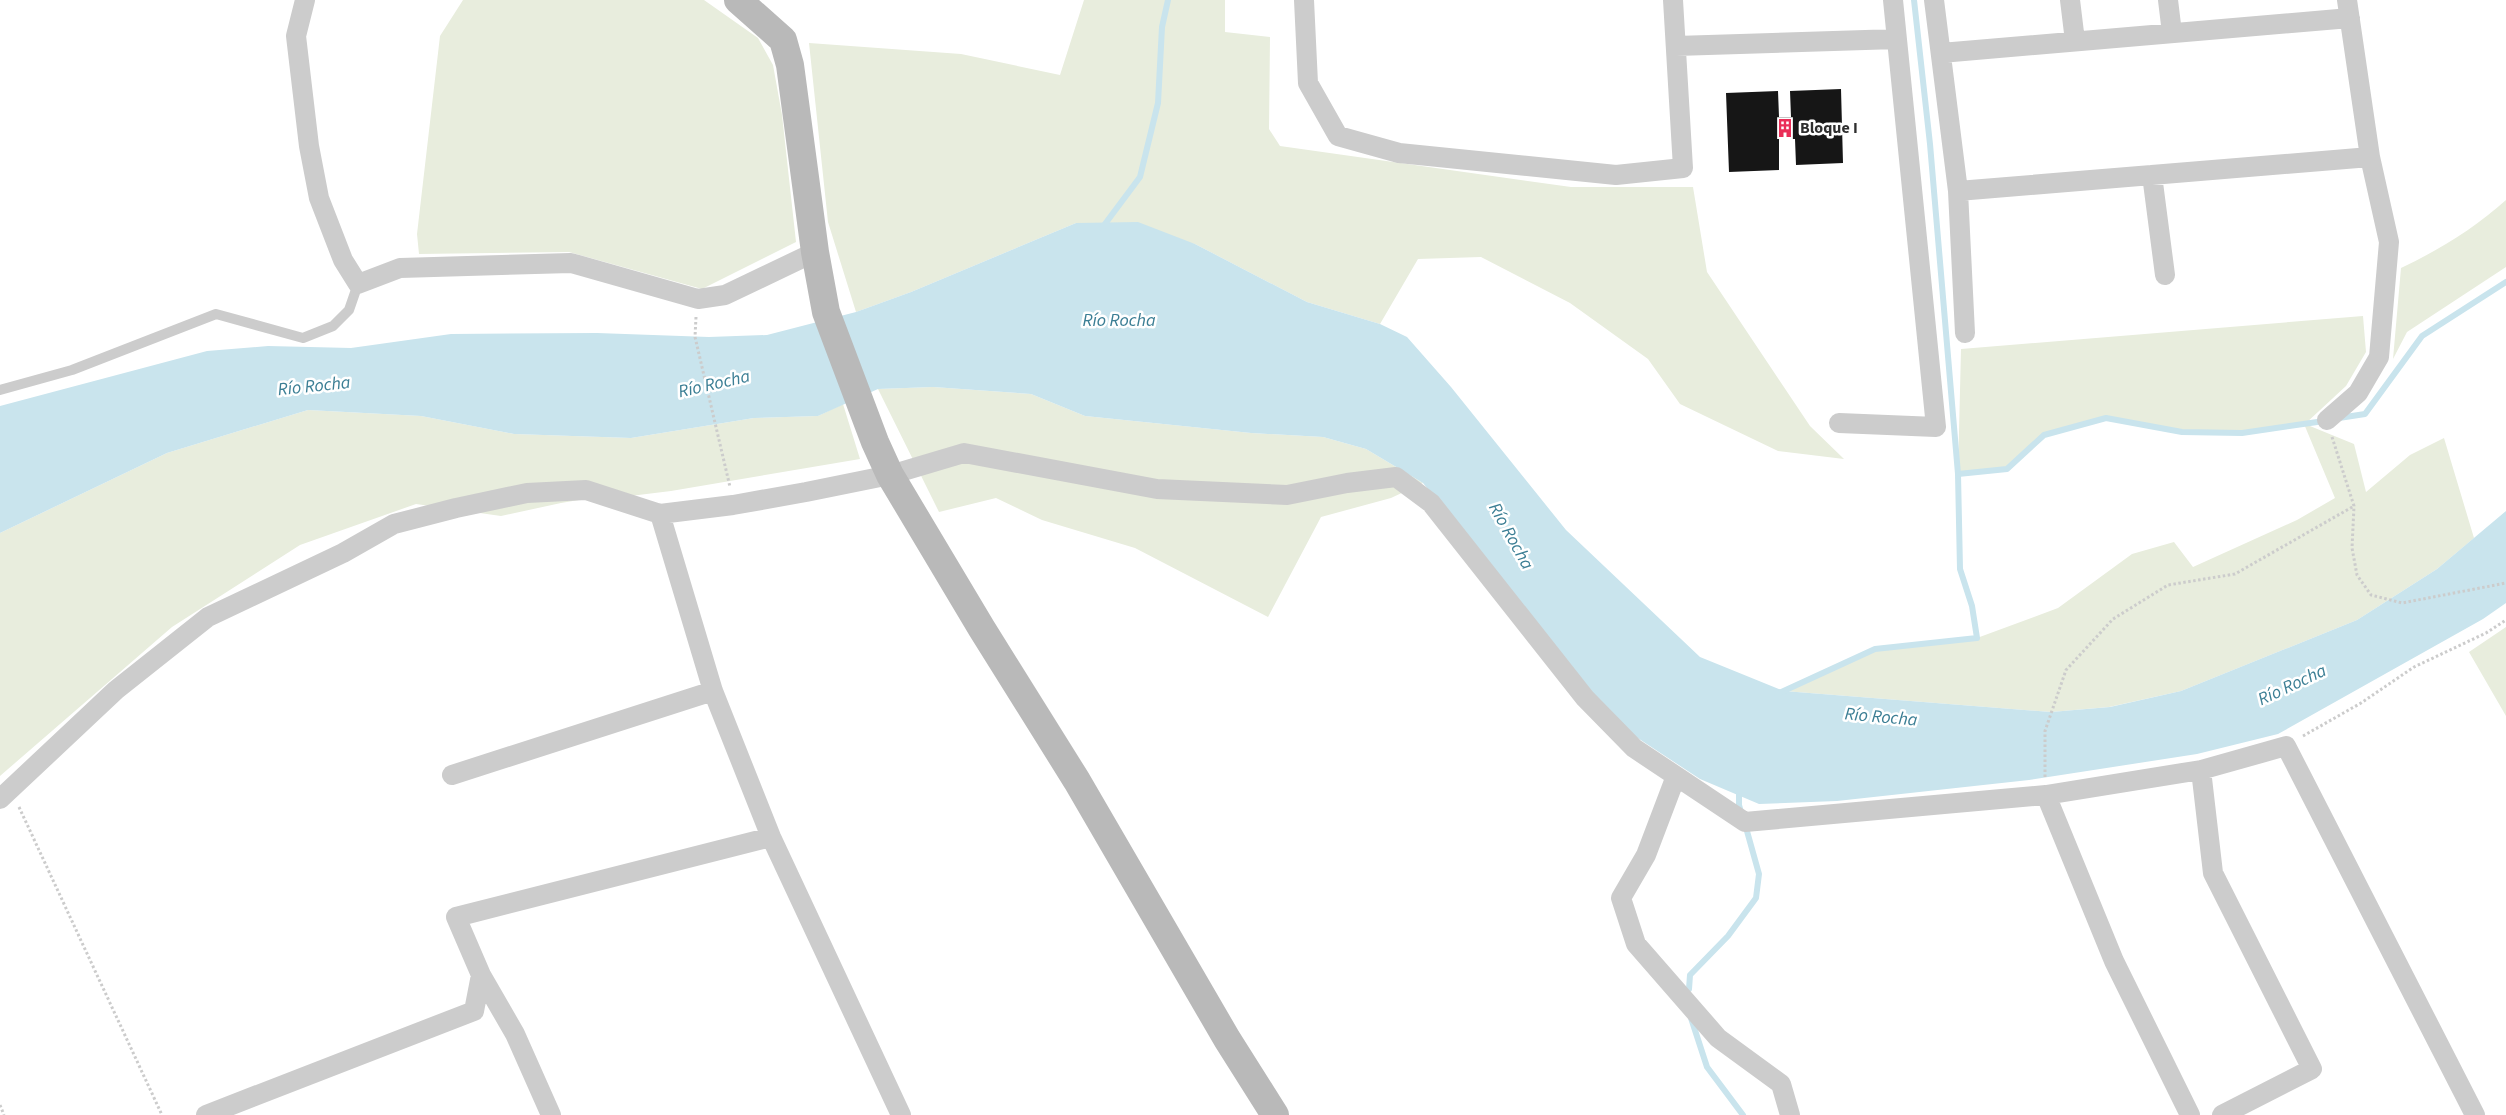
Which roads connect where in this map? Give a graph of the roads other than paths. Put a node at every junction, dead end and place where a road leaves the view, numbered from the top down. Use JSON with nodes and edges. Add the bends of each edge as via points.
{"nodes":[{"id":1,"x":305,"y":0,"type":"edge"},
{"id":2,"x":738,"y":0,"type":"edge"},
{"id":3,"x":1304,"y":0,"type":"edge"},
{"id":4,"x":1673,"y":0,"type":"edge"},
{"id":5,"x":1893,"y":0,"type":"edge"},
{"id":6,"x":1934,"y":0,"type":"edge"},
{"id":7,"x":2070,"y":0,"type":"edge"},
{"id":8,"x":2168,"y":0,"type":"edge"},
{"id":9,"x":2348,"y":9,"type":"edge"},
{"id":10,"x":2172,"y":33,"type":"junction"},
{"id":11,"x":1897,"y":39,"type":"junction"},
{"id":12,"x":2075,"y":42,"type":"junction"},
{"id":13,"x":1676,"y":46,"type":"junction"},
{"id":14,"x":1941,"y":53,"type":"junction"},
{"id":15,"x":2370,"y":157,"type":"junction"},
{"id":16,"x":2152,"y":175,"type":"junction"},
{"id":17,"x":1958,"y":191,"type":"junction"},
{"id":18,"x":815,"y":252,"type":"junction"},
{"id":19,"x":2165,"y":275,"type":"dead end"},
{"id":20,"x":358,"y":284,"type":"junction"},
{"id":21,"x":1965,"y":333,"type":"dead end"},
{"id":22,"x":0,"y":390,"type":"edge"},
{"id":23,"x":2327,"y":420,"type":"road end"},
{"id":24,"x":1839,"y":423,"type":"dead end"},
{"id":25,"x":890,"y":475,"type":"junction"},
{"id":26,"x":660,"y":514,"type":"junction"},
{"id":27,"x":713,"y":691,"type":"junction"},
{"id":28,"x":2201,"y":770,"type":"junction"},
{"id":29,"x":452,"y":774,"type":"dead end"},
{"id":30,"x":1676,"y":776,"type":"junction"},
{"id":31,"x":6,"y":794,"type":"edge"},
{"id":32,"x":2046,"y":795,"type":"junction"},
{"id":33,"x":771,"y":838,"type":"junction"},
{"id":34,"x":481,"y":975,"type":"junction"},
{"id":35,"x":206,"y":1115,"type":"edge"},
{"id":36,"x":551,"y":1115,"type":"edge"},
{"id":37,"x":901,"y":1115,"type":"edge"},
{"id":38,"x":1275,"y":1115,"type":"edge"},
{"id":39,"x":1790,"y":1115,"type":"edge"},
{"id":40,"x":2190,"y":1115,"type":"edge"},
{"id":41,"x":2222,"y":1115,"type":"edge"},
{"id":42,"x":2475,"y":1115,"type":"edge"}],
"edges":[{"from":1,"to":20,"type":"street","via":[[296,36],[309,146],[319,198],[343,260]]},
{"from":2,"to":18,"type":"main road","via":[[783,40],[790,64]]},
{"from":3,"to":13,"type":"street","via":[[1308,83],[1338,136],[1399,153],[1616,175],[1683,168]]},
{"from":4,"to":13,"type":"street"},
{"from":5,"to":11,"type":"street"},
{"from":6,"to":14,"type":"street"},
{"from":7,"to":12,"type":"street"},
{"from":8,"to":10,"type":"street"},
{"from":9,"to":10,"type":"street"},
{"from":9,"to":15,"type":"street"},
{"from":10,"to":12,"type":"street"},
{"from":11,"to":13,"type":"street"},
{"from":11,"to":24,"type":"street","via":[[1936,426]]},
{"from":12,"to":14,"type":"street"},
{"from":14,"to":17,"type":"street"},
{"from":15,"to":16,"type":"street"},
{"from":15,"to":23,"type":"street","via":[[2389,242],[2379,357],[2358,393]]},
{"from":16,"to":17,"type":"street"},
{"from":16,"to":19,"type":"street"},
{"from":17,"to":21,"type":"street"},
{"from":18,"to":20,"type":"street","via":[[725,295],[698,299],[570,263],[400,268]]},
{"from":18,"to":25,"type":"main road","via":[[826,312]]},
{"from":20,"to":22,"type":"lane","via":[[349,310],[333,326],[303,338],[216,314],[72,370]]},
{"from":25,"to":26,"type":"street","via":[[733,505]]},
{"from":25,"to":30,"type":"street","via":[[964,453],[1157,489],[1287,495],[1396,477],[1431,503],[1585,698],[1634,748]]},
{"from":25,"to":38,"type":"main road","via":[[1077,781],[1227,1040]]},
{"from":26,"to":27,"type":"street"},
{"from":26,"to":31,"type":"street","via":[[586,490],[527,494],[394,524],[343,553],[208,617],[116,690]]},
{"from":27,"to":29,"type":"street"},
{"from":27,"to":33,"type":"street"},
{"from":28,"to":32,"type":"street"},
{"from":28,"to":41,"type":"street","via":[[2213,873],[2312,1070]]},
{"from":28,"to":42,"type":"street","via":[[2286,746]]},
{"from":30,"to":32,"type":"street","via":[[1745,822]]},
{"from":30,"to":39,"type":"street","via":[[1646,855],[1621,898],[1636,944],[1718,1038],[1781,1084]]},
{"from":32,"to":40,"type":"street","via":[[2114,961]]},
{"from":33,"to":34,"type":"street","via":[[456,917]]},
{"from":33,"to":37,"type":"street"},
{"from":34,"to":35,"type":"street","via":[[474,1011]]},
{"from":34,"to":36,"type":"street","via":[[515,1034]]}]}
